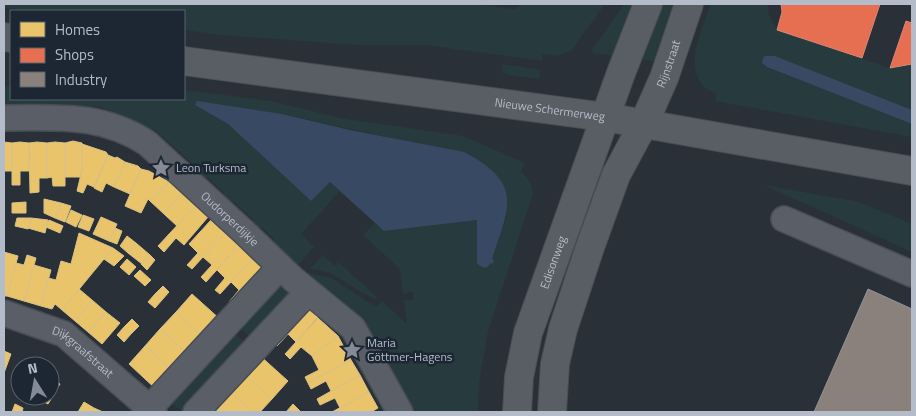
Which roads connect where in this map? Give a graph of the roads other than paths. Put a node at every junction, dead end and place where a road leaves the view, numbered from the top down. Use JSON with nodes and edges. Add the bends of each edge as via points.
{"nodes":[{"id":1,"x":648,"y":4,"type":"edge"},
{"id":2,"x":688,"y":4,"type":"edge"},
{"id":3,"x":185,"y":61,"type":"edge"},
{"id":4,"x":605,"y":117,"type":"junction"},
{"id":5,"x":4,"y":118,"type":"edge"},
{"id":6,"x":644,"y":123,"type":"junction"},
{"id":7,"x":912,"y":171,"type":"edge"},
{"id":8,"x":784,"y":219,"type":"dead end"},
{"id":9,"x":280,"y":266,"type":"junction"},
{"id":10,"x":912,"y":274,"type":"edge"},
{"id":11,"x":308,"y":292,"type":"junction"},
{"id":12,"x":4,"y":313,"type":"edge"},
{"id":13,"x":150,"y":411,"type":"edge"},
{"id":14,"x":196,"y":412,"type":"edge"},
{"id":15,"x":400,"y":412,"type":"edge"},
{"id":16,"x":518,"y":412,"type":"edge"},
{"id":17,"x":552,"y":412,"type":"edge"}],
"edges":[{"from":1,"to":4,"type":"street"},
{"from":2,"to":6,"type":"street","name":"Rijnstraat","via":[[664,78]]},
{"from":3,"to":4,"type":"street","name":"Nieuwe Schermerweg"},
{"from":4,"to":6,"type":"street","name":"Nieuwe Schermerweg"},
{"from":4,"to":16,"type":"street","name":"Edisonweg","via":[[528,333],[519,377]]},
{"from":5,"to":9,"type":"street","name":"Oudorperdijkje","via":[[91,120],[132,134],[147,143]]},
{"from":6,"to":7,"type":"street","name":"Nieuwe Schermerweg"},
{"from":6,"to":17,"type":"street","via":[[616,175],[563,329],[555,364]]},
{"from":8,"to":10,"type":"street"},
{"from":9,"to":11,"type":"street","name":"Oudorperdijkje"},
{"from":9,"to":13,"type":"street"},
{"from":11,"to":14,"type":"street"},
{"from":11,"to":15,"type":"street","name":"Oudorperdijkje","via":[[353,328]]},
{"from":12,"to":13,"type":"street","name":"Dijkgraafstraat","via":[[64,334]]}]}
